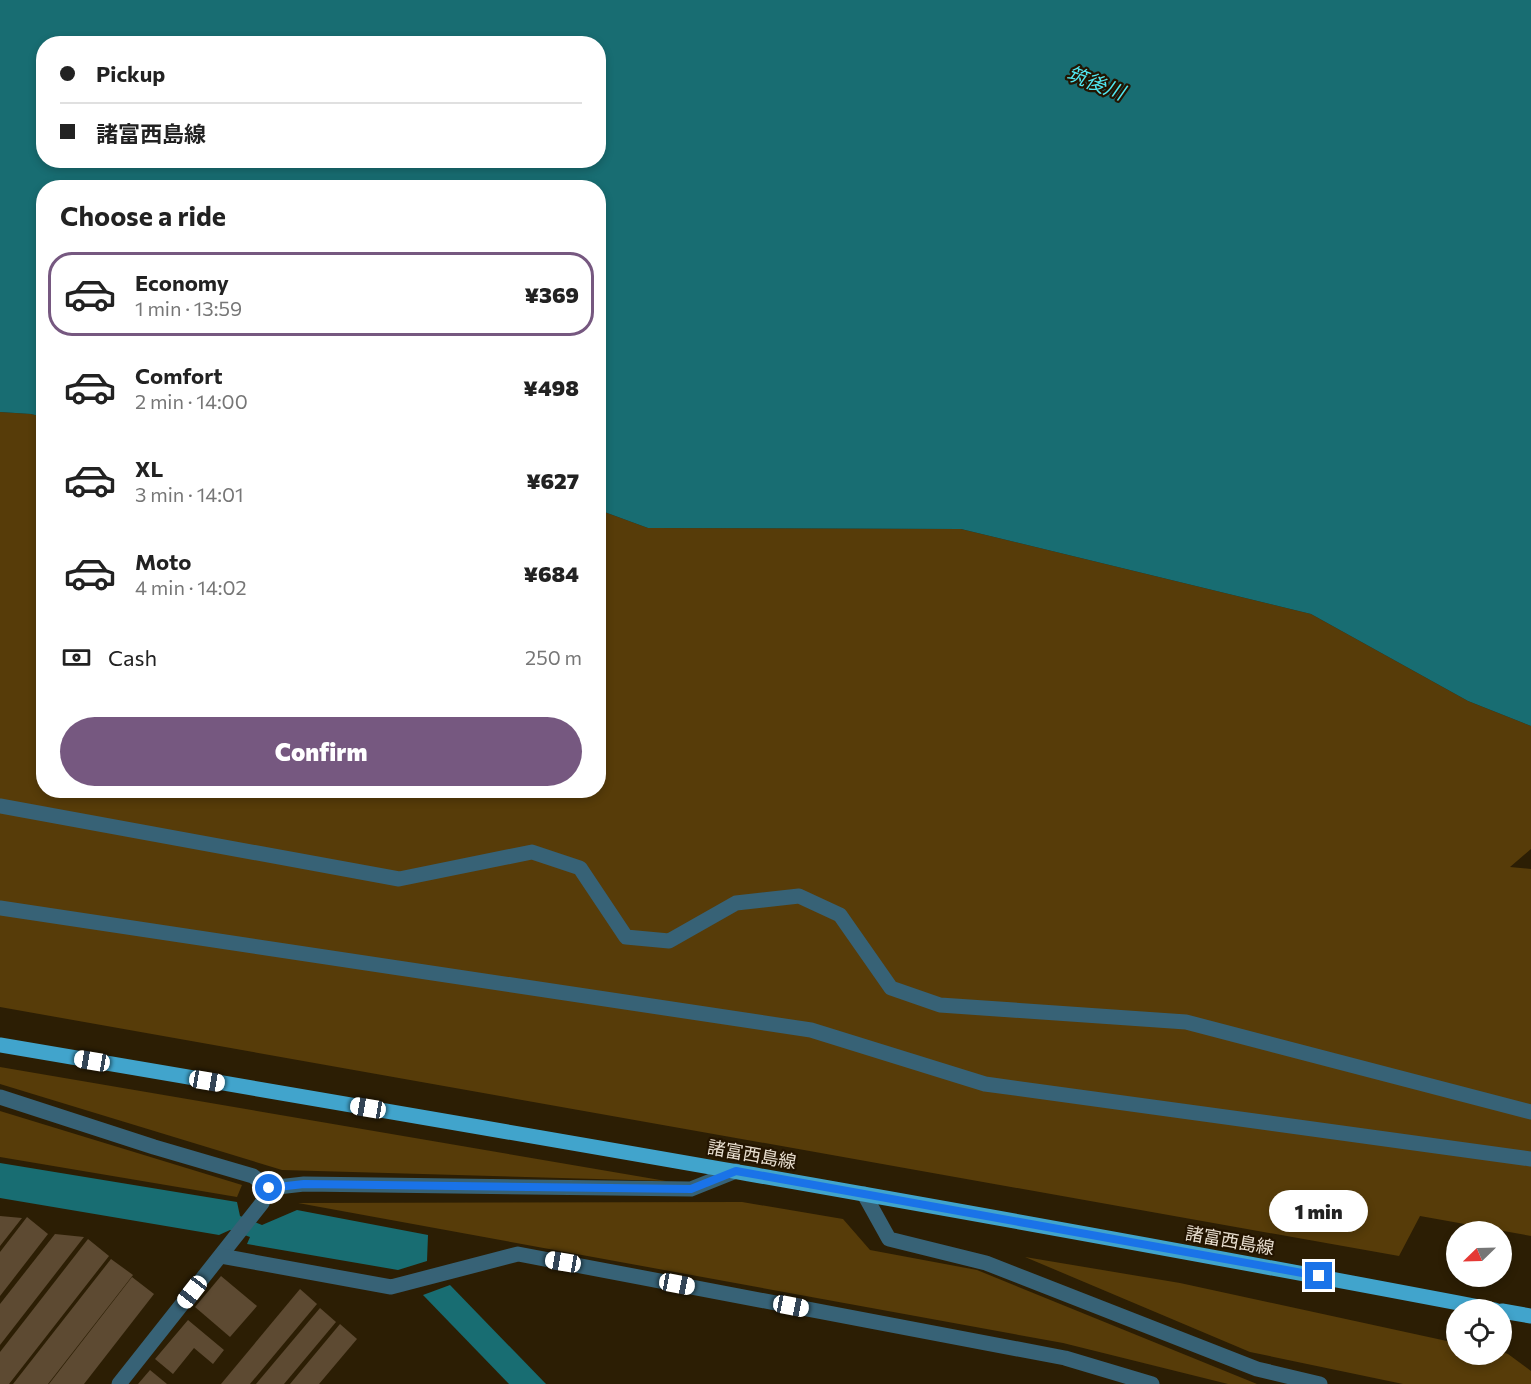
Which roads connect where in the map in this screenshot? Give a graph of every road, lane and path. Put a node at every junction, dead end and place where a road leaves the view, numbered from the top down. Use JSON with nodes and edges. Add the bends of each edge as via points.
{"nodes":[{"id":1,"x":0,"y":806,"type":"edge"},
{"id":2,"x":0,"y":908,"type":"edge"},
{"id":3,"x":0,"y":1046,"type":"edge"},
{"id":4,"x":0,"y":1097,"type":"edge"},
{"id":5,"x":1531,"y":1112,"type":"edge"},
{"id":6,"x":1531,"y":1159,"type":"edge"},
{"id":7,"x":736,"y":1171,"type":"junction"},
{"id":8,"x":269,"y":1188,"type":"junction"},
{"id":9,"x":864,"y":1194,"type":"junction"},
{"id":10,"x":221,"y":1256,"type":"junction"},
{"id":11,"x":1446,"y":1301,"type":"edge"},
{"id":12,"x":1512,"y":1313,"type":"edge"},
{"id":13,"x":1531,"y":1316,"type":"edge"},
{"id":14,"x":119,"y":1384,"type":"edge"},
{"id":15,"x":1152,"y":1384,"type":"edge"},
{"id":16,"x":1320,"y":1384,"type":"edge"}],
"edges":[{"from":1,"to":5,"type":"street","via":[[399,879],[532,852],[580,868],[626,937],[669,941],[736,903],[799,896],[840,915],[891,988],[940,1005],[1186,1022]]},
{"from":2,"to":6,"type":"street","via":[[811,1030],[985,1084]]},
{"from":3,"to":7,"type":"main road","name":"諸富西島線"},
{"from":4,"to":8,"type":"street","via":[[253,1176]]},
{"from":7,"to":8,"type":"street","via":[[691,1189],[304,1184]]},
{"from":7,"to":9,"type":"main road","name":"諸富西島線"},
{"from":8,"to":10,"type":"street"},
{"from":9,"to":11,"type":"main road","name":"諸富西島線"},
{"from":9,"to":16,"type":"street","via":[[889,1239],[986,1263],[1257,1369]]},
{"from":10,"to":14,"type":"street"},
{"from":10,"to":15,"type":"street","via":[[391,1287],[518,1254],[1065,1358]]},
{"from":12,"to":13,"type":"main road"}]}
